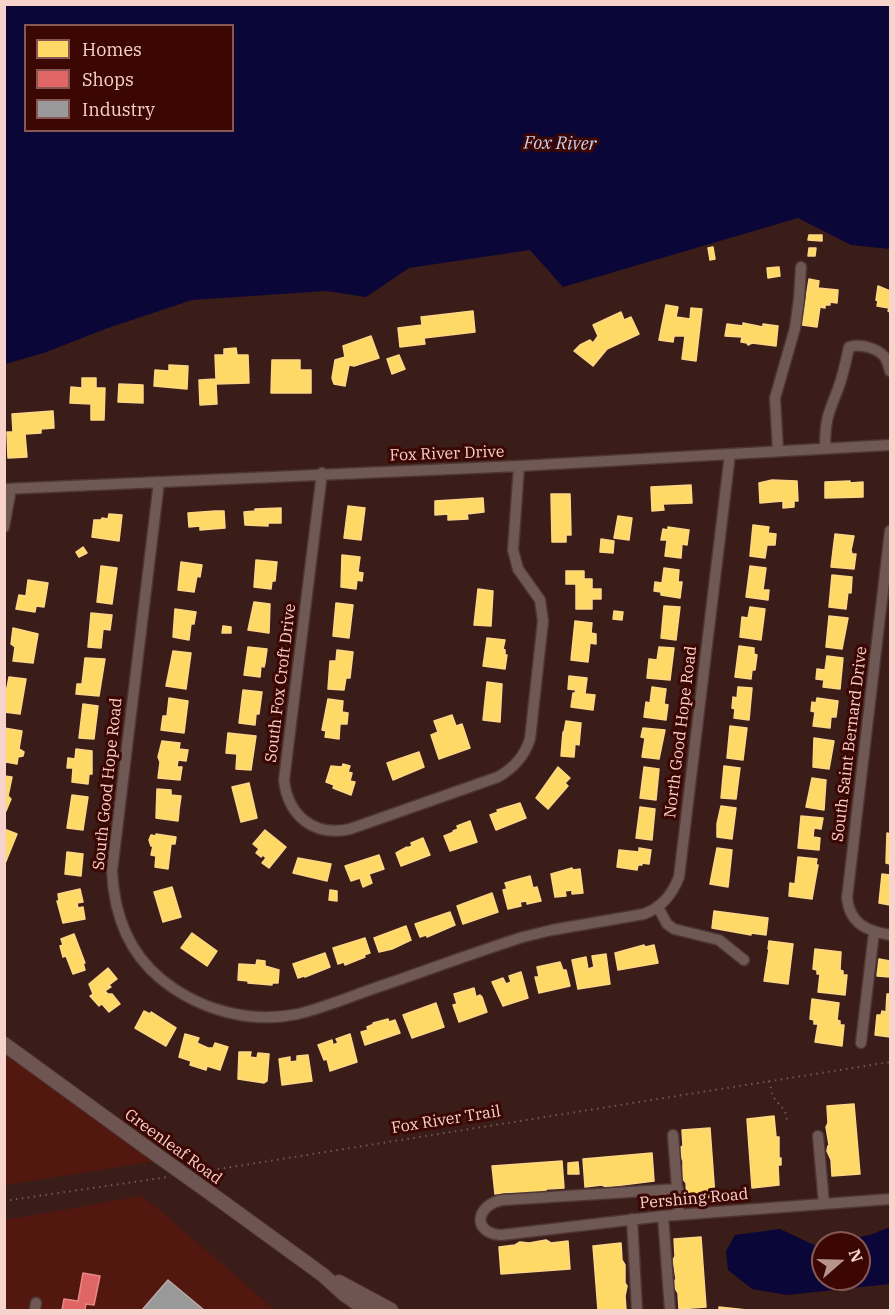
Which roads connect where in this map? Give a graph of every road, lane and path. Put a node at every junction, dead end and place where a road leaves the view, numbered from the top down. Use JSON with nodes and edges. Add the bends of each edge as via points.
{"nodes":[{"id":1,"x":801,"y":267,"type":"dead end"},
{"id":2,"x":891,"y":371,"type":"edge"},
{"id":3,"x":891,"y":446,"type":"edge"},
{"id":4,"x":825,"y":449,"type":"junction"},
{"id":5,"x":778,"y":451,"type":"junction"},
{"id":6,"x":730,"y":454,"type":"junction"},
{"id":7,"x":519,"y":466,"type":"junction"},
{"id":8,"x":322,"y":473,"type":"junction"},
{"id":9,"x":159,"y":482,"type":"junction"},
{"id":10,"x":8,"y":489,"type":"edge"},
{"id":11,"x":4,"y":527,"type":"edge"},
{"id":12,"x":891,"y":531,"type":"edge"},
{"id":13,"x":658,"y":907,"type":"junction"},
{"id":14,"x":874,"y":932,"type":"junction"},
{"id":15,"x":891,"y":935,"type":"edge"},
{"id":16,"x":744,"y":960,"type":"dead end"},
{"id":17,"x":861,"y":1043,"type":"dead end"},
{"id":18,"x":4,"y":1044,"type":"edge"},
{"id":19,"x":891,"y":1062,"type":"edge"},
{"id":20,"x":770,"y":1081,"type":"junction"},
{"id":21,"x":787,"y":1120,"type":"dead end"},
{"id":22,"x":673,"y":1135,"type":"dead end"},
{"id":23,"x":819,"y":1136,"type":"dead end"},
{"id":24,"x":198,"y":1172,"type":"dead end"},
{"id":25,"x":177,"y":1175,"type":"dead end"},
{"id":26,"x":678,"y":1189,"type":"junction"},
{"id":27,"x":891,"y":1199,"type":"edge"},
{"id":28,"x":4,"y":1201,"type":"edge"},
{"id":29,"x":825,"y":1204,"type":"junction"},
{"id":30,"x":680,"y":1214,"type":"junction"},
{"id":31,"x":663,"y":1216,"type":"junction"},
{"id":32,"x":632,"y":1219,"type":"junction"},
{"id":33,"x":324,"y":1275,"type":"junction"},
{"id":34,"x":367,"y":1311,"type":"edge"},
{"id":35,"x":391,"y":1311,"type":"edge"},
{"id":36,"x":637,"y":1311,"type":"edge"},
{"id":37,"x":670,"y":1311,"type":"edge"}],
"edges":[{"from":1,"to":5,"type":"street","via":[[795,328],[775,398]]},
{"from":2,"to":4,"type":"street","via":[[884,356],[872,349],[859,344],[849,347],[829,407]]},
{"from":3,"to":4,"type":"street","name":"Fox River Drive"},
{"from":4,"to":5,"type":"street","name":"Fox River Drive"},
{"from":5,"to":6,"type":"street","name":"Fox River Drive"},
{"from":6,"to":7,"type":"street","name":"Fox River Drive"},
{"from":6,"to":13,"type":"street","name":"North Good Hope Road","via":[[679,877],[669,897]]},
{"from":7,"to":8,"type":"street","name":"Fox River Drive"},
{"from":7,"to":8,"type":"street","name":"South Fox Croft Drive","via":[[513,550],[518,569],[540,600],[543,621],[527,748],[517,764],[498,777],[344,830],[318,828],[298,816],[285,791],[284,780]]},
{"from":8,"to":9,"type":"street","name":"Fox River Drive"},
{"from":9,"to":10,"type":"street","name":"Fox River Drive"},
{"from":9,"to":13,"type":"street","name":"South Good Hope Road","via":[[112,871],[124,930],[145,963],[172,987],[225,1012],[287,1016],[515,940],[644,914]]},
{"from":10,"to":11,"type":"street"},
{"from":12,"to":14,"type":"street","name":"South Saint Bernard Drive","via":[[847,898],[854,918]]},
{"from":13,"to":16,"type":"street","via":[[674,929],[719,940]]},
{"from":14,"to":15,"type":"street"},
{"from":14,"to":17,"type":"street"},
{"from":18,"to":33,"type":"main road","name":"Greenleaf Road","bridge":true},
{"from":19,"to":20,"type":"path","name":"Fox River Trail"},
{"from":20,"to":21,"type":"path","via":[[773,1097]]},
{"from":20,"to":24,"type":"path","name":"Fox River Trail"},
{"from":22,"to":26,"type":"street"},
{"from":23,"to":29,"type":"street"},
{"from":25,"to":28,"type":"path"},
{"from":26,"to":30,"type":"street"},
{"from":26,"to":32,"type":"street","name":"Pershing Road","via":[[493,1201],[480,1218],[482,1226],[501,1235]]},
{"from":27,"to":29,"type":"street","name":"Pershing Road"},
{"from":29,"to":30,"type":"street","name":"Pershing Road"},
{"from":30,"to":31,"type":"street","name":"Pershing Road"},
{"from":31,"to":32,"type":"street","name":"Pershing Road"},
{"from":31,"to":37,"type":"street"},
{"from":32,"to":36,"type":"street"},
{"from":33,"to":34,"type":"main road"},
{"from":33,"to":35,"type":"main road"}]}
